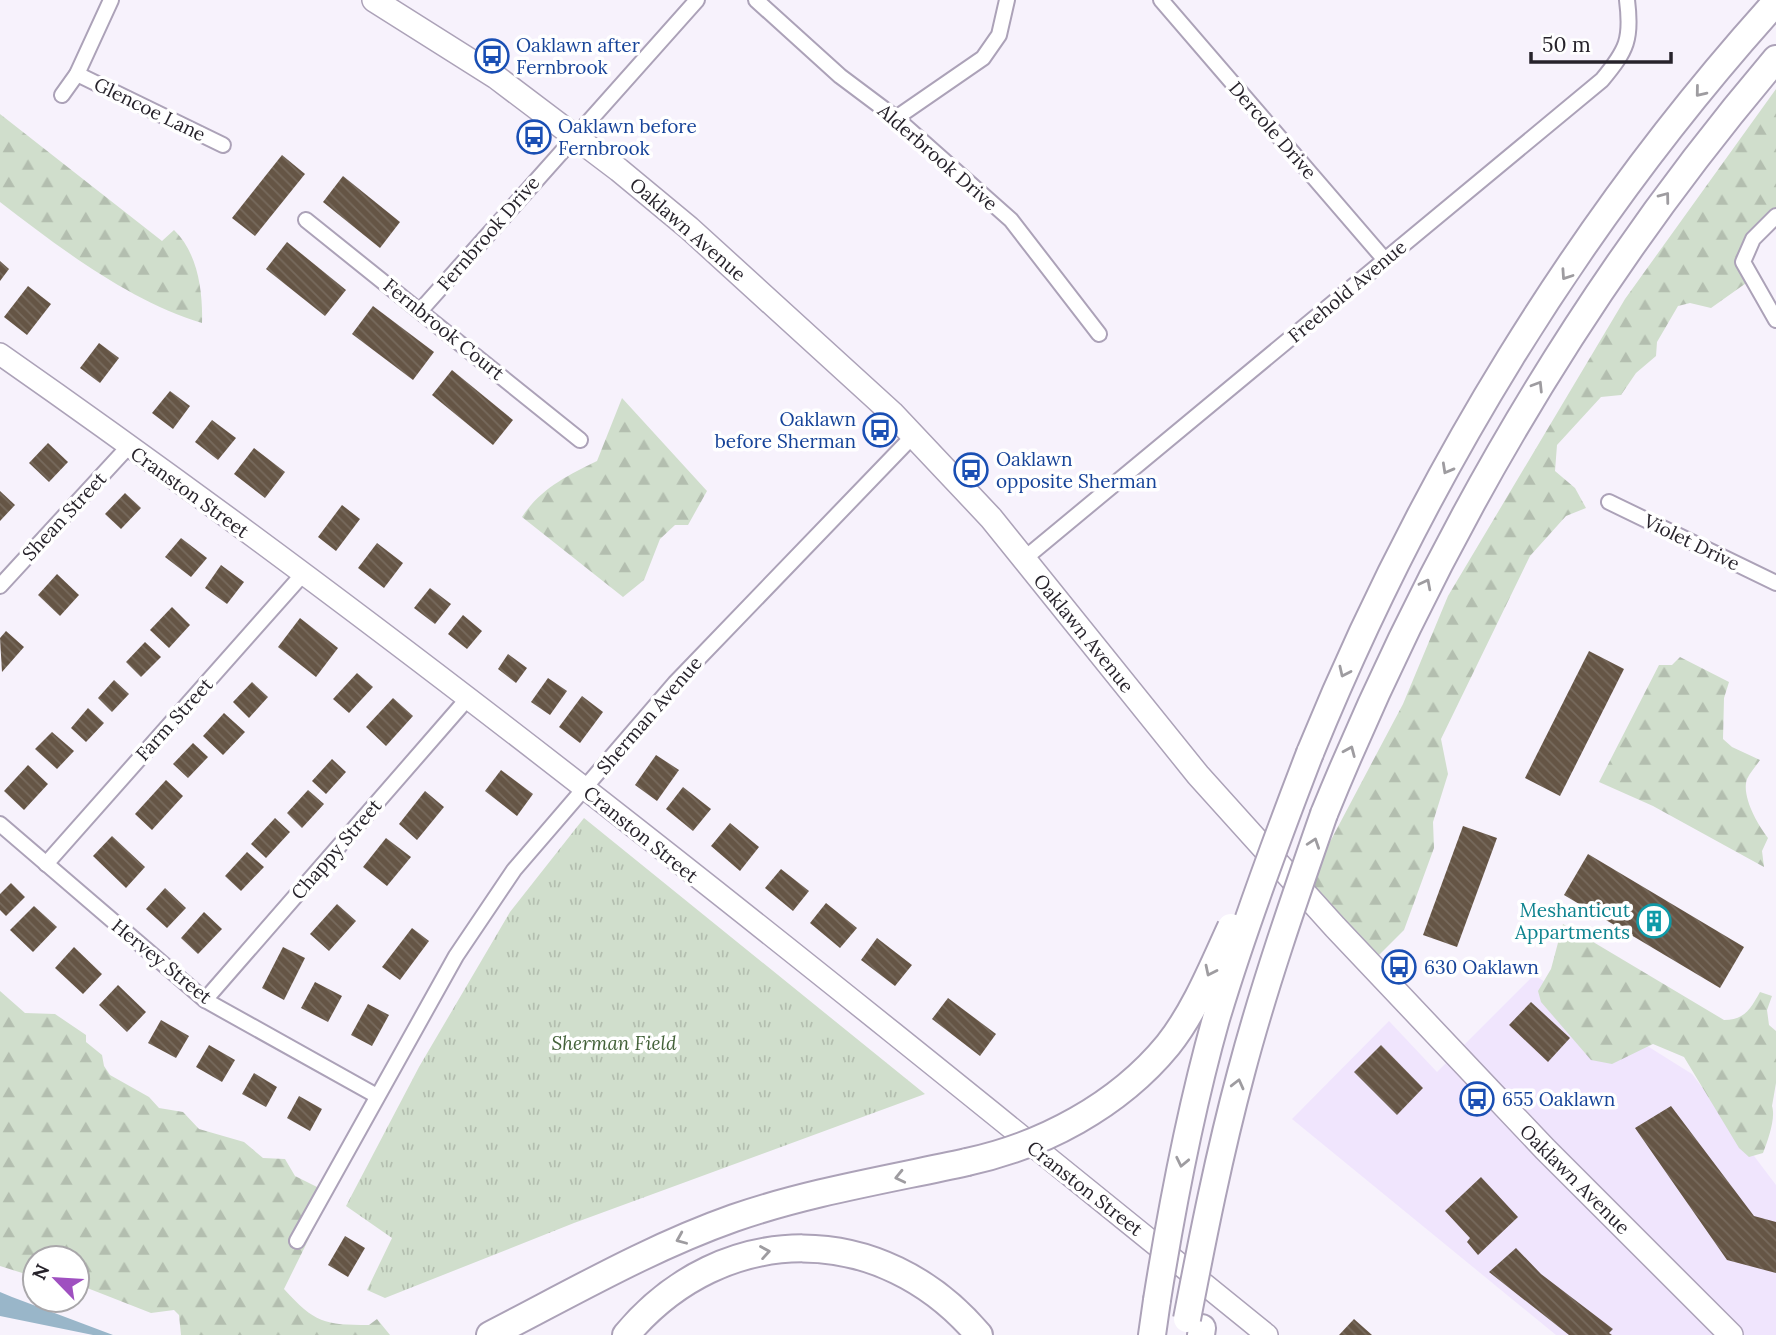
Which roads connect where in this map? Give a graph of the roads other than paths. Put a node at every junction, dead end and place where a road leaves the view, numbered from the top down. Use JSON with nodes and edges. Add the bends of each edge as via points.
{"nodes":[{"id":1,"x":111,"y":0,"type":"edge"},
{"id":2,"x":374,"y":0,"type":"edge"},
{"id":3,"x":697,"y":0,"type":"edge"},
{"id":4,"x":756,"y":0,"type":"edge"},
{"id":5,"x":1007,"y":0,"type":"edge"},
{"id":6,"x":1161,"y":0,"type":"edge"},
{"id":7,"x":1627,"y":0,"type":"edge"},
{"id":8,"x":1776,"y":2,"type":"edge"},
{"id":9,"x":1776,"y":59,"type":"edge"},
{"id":10,"x":77,"y":74,"type":"junction"},
{"id":11,"x":62,"y":95,"type":"dead end"},
{"id":12,"x":895,"y":118,"type":"junction"},
{"id":13,"x":574,"y":135,"type":"junction"},
{"id":14,"x":223,"y":145,"type":"dead end"},
{"id":15,"x":1776,"y":216,"type":"edge"},
{"id":16,"x":306,"y":220,"type":"dead end"},
{"id":17,"x":1385,"y":260,"type":"junction"},
{"id":18,"x":420,"y":311,"type":"junction"},
{"id":19,"x":1776,"y":320,"type":"edge"},
{"id":20,"x":1099,"y":334,"type":"dead end"},
{"id":21,"x":0,"y":354,"type":"edge"},
{"id":22,"x":913,"y":436,"type":"junction"},
{"id":23,"x":580,"y":440,"type":"dead end"},
{"id":24,"x":128,"y":447,"type":"junction"},
{"id":25,"x":1609,"y":502,"type":"dead end"},
{"id":26,"x":1024,"y":559,"type":"junction"},
{"id":27,"x":303,"y":574,"type":"junction"},
{"id":28,"x":1776,"y":583,"type":"edge"},
{"id":29,"x":0,"y":586,"type":"edge"},
{"id":30,"x":468,"y":698,"type":"junction"},
{"id":31,"x":1310,"y":753,"type":"junction"},
{"id":32,"x":584,"y":789,"type":"junction"},
{"id":33,"x":0,"y":824,"type":"edge"},
{"id":34,"x":46,"y":864,"type":"junction"},
{"id":35,"x":205,"y":1000,"type":"junction"},
{"id":36,"x":377,"y":1096,"type":"junction"},
{"id":37,"x":297,"y":1241,"type":"dead end"},
{"id":38,"x":1194,"y":1329,"type":"edge"},
{"id":39,"x":490,"y":1335,"type":"edge"},
{"id":40,"x":626,"y":1335,"type":"edge"},
{"id":41,"x":979,"y":1335,"type":"edge"},
{"id":42,"x":1152,"y":1335,"type":"edge"},
{"id":43,"x":1267,"y":1335,"type":"edge"},
{"id":44,"x":1731,"y":1335,"type":"edge"}],
"edges":[{"from":1,"to":10,"type":"street"},
{"from":2,"to":13,"type":"main road","name":"Oaklawn Avenue","via":[[485,69]]},
{"from":3,"to":13,"type":"street","name":"Fernbrook Drive"},
{"from":4,"to":12,"type":"street","name":"Alderbrook Drive","via":[[840,76]]},
{"from":5,"to":12,"type":"street","via":[[999,35],[983,58]]},
{"from":6,"to":17,"type":"street","name":"Dercole Drive"},
{"from":7,"to":17,"type":"street","name":"Freehold Avenue","via":[[1628,42],[1602,80]]},
{"from":8,"to":31,"type":"highway","one_way":true,"via":[[1643,164],[1529,330],[1394,565]]},
{"from":38,"to":9,"type":"highway","one_way":true,"bridge":true,"via":[[1221,1150],[1259,1009],[1324,814],[1405,627],[1536,388],[1649,219]]},
{"from":10,"to":11,"type":"street"},
{"from":10,"to":14,"type":"street","name":"Glencoe Lane"},
{"from":12,"to":20,"type":"street","name":"Alderbrook Drive","via":[[1011,220]]},
{"from":13,"to":18,"type":"street","name":"Fernbrook Drive"},
{"from":13,"to":22,"type":"main road","name":"Oaklawn Avenue","via":[[689,228]]},
{"from":15,"to":19,"type":"street","via":[[1752,239],[1743,262]]},
{"from":16,"to":18,"type":"street","name":"Fernbrook Court"},
{"from":17,"to":26,"type":"street","name":"Freehold Avenue"},
{"from":18,"to":23,"type":"street","name":"Fernbrook Court"},
{"from":21,"to":24,"type":"street","name":"Cranston Street"},
{"from":22,"to":26,"type":"main road","name":"Oaklawn Avenue"},
{"from":22,"to":32,"type":"street","name":"Sherman Avenue","via":[[675,683]]},
{"from":24,"to":27,"type":"street","name":"Cranston Street"},
{"from":24,"to":29,"type":"street","name":"Shean Street"},
{"from":25,"to":28,"type":"street","name":"Violet Drive"},
{"from":26,"to":44,"type":"main road","name":"Oaklawn Avenue","via":[[1263,849],[1545,1149]]},
{"from":27,"to":30,"type":"street","name":"Cranston Street"},
{"from":27,"to":34,"type":"street","name":"Farm Street"},
{"from":30,"to":32,"type":"street","name":"Cranston Street"},
{"from":30,"to":35,"type":"street","name":"Chappy Street"},
{"from":31,"to":39,"type":"highway","one_way":true,"bridge":true,"via":[[1214,964],[1169,1044],[1124,1087],[1062,1129],[1018,1149],[769,1207],[664,1246]]},
{"from":31,"to":42,"type":"highway","one_way":true,"bridge":true,"via":[[1253,903],[1216,1021],[1176,1188]]},
{"from":32,"to":36,"type":"street","name":"Sherman Avenue","via":[[488,906]]},
{"from":32,"to":43,"type":"street","name":"Cranston Street"},
{"from":33,"to":34,"type":"street","name":"Hervey Street"},
{"from":34,"to":35,"type":"street","name":"Hervey Street"},
{"from":35,"to":36,"type":"street","name":"Hervey Street"},
{"from":36,"to":37,"type":"street","name":"Sherman Avenue"},
{"from":40,"to":41,"type":"highway","one_way":true,"via":[[667,1294],[691,1278],[741,1256],[788,1248],[835,1250],[896,1268],[933,1290]]}]}
